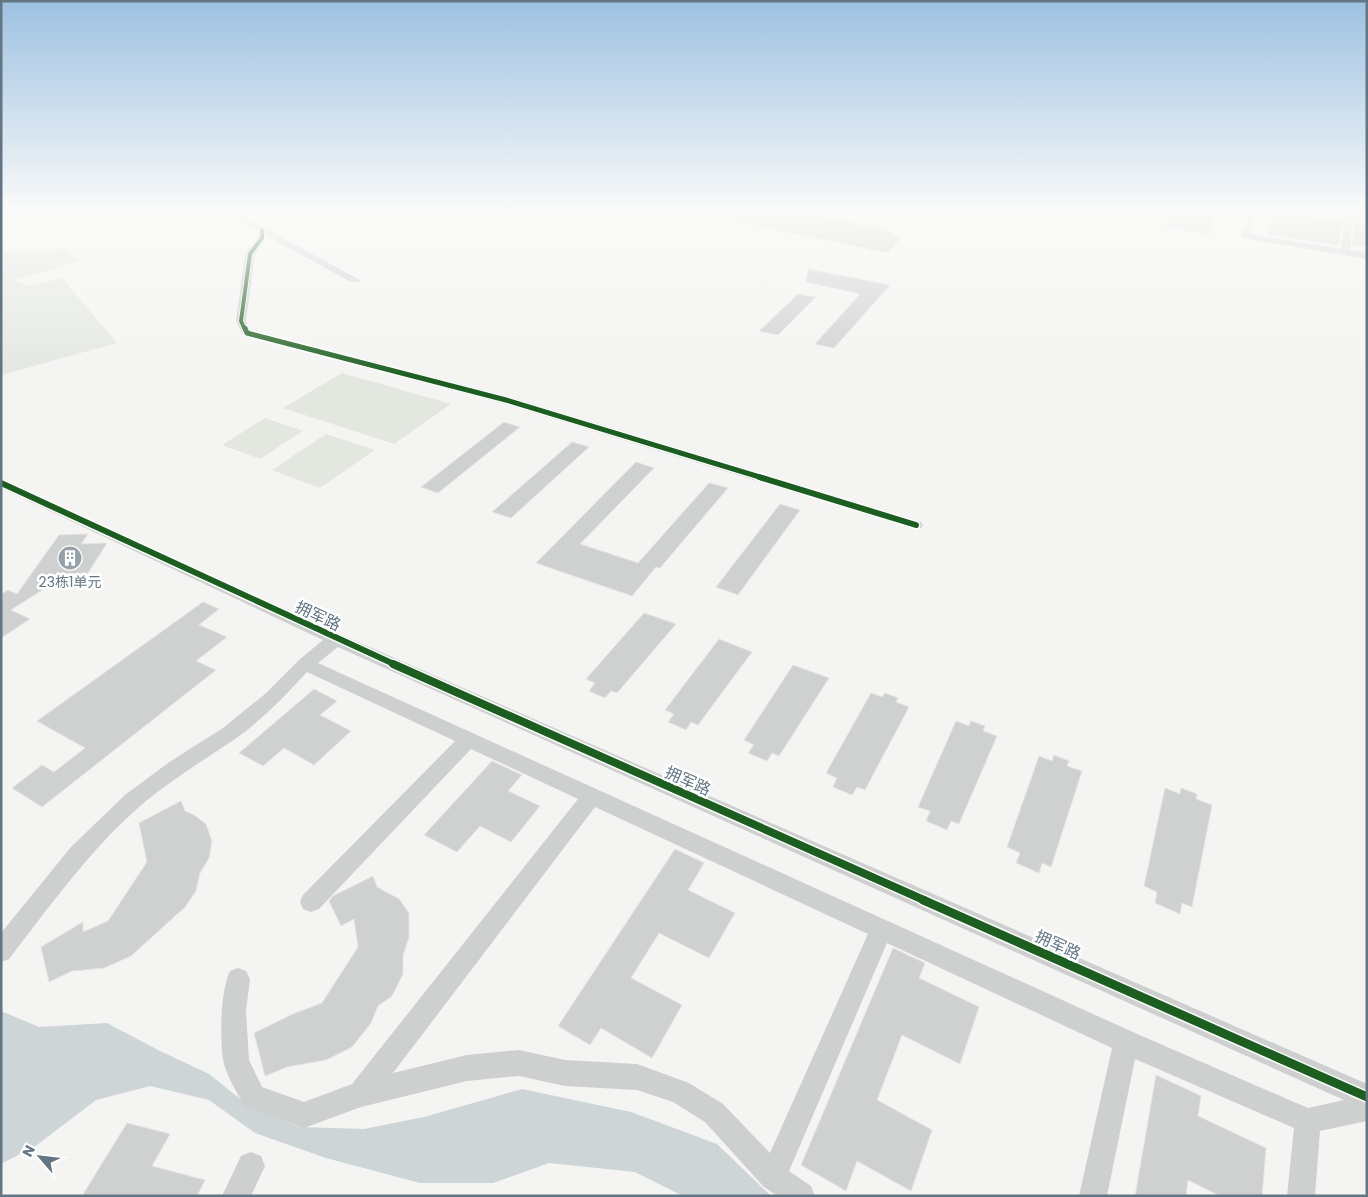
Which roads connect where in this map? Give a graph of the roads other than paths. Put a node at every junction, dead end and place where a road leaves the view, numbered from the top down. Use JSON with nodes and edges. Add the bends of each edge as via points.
{"nodes":[{"id":1,"x":248,"y":267,"type":"edge"},
{"id":2,"x":331,"y":267,"type":"edge"},
{"id":3,"x":355,"y":280,"type":"dead end"},
{"id":4,"x":1,"y":483,"type":"edge"},
{"id":5,"x":916,"y":525,"type":"dead end"},
{"id":6,"x":336,"y":640,"type":"junction"},
{"id":7,"x":305,"y":664,"type":"junction"},
{"id":8,"x":469,"y":739,"type":"junction"},
{"id":9,"x":593,"y":795,"type":"junction"},
{"id":10,"x":311,"y":902,"type":"dead end"},
{"id":11,"x":881,"y":930,"type":"junction"},
{"id":12,"x":1,"y":951,"type":"edge"},
{"id":13,"x":238,"y":979,"type":"dead end"},
{"id":14,"x":1126,"y":1042,"type":"junction"},
{"id":15,"x":361,"y":1094,"type":"junction"},
{"id":16,"x":1367,"y":1097,"type":"edge"},
{"id":17,"x":1367,"y":1108,"type":"edge"},
{"id":18,"x":1308,"y":1121,"type":"junction"},
{"id":19,"x":251,"y":1166,"type":"dead end"},
{"id":20,"x":773,"y":1176,"type":"junction"},
{"id":21,"x":236,"y":1196,"type":"edge"},
{"id":22,"x":801,"y":1196,"type":"edge"},
{"id":23,"x":1093,"y":1196,"type":"edge"},
{"id":24,"x":1301,"y":1196,"type":"edge"}],
"edges":[{"from":1,"to":5,"type":"street","via":[[241,321],[247,333],[506,400]]},
{"from":2,"to":3,"type":"street"},
{"from":4,"to":6,"type":"street","name":"拥军路"},
{"from":6,"to":7,"type":"street"},
{"from":6,"to":16,"type":"street","name":"拥军路"},
{"from":7,"to":8,"type":"street"},
{"from":7,"to":12,"type":"street","via":[[230,734],[175,768],[132,801],[78,853]]},
{"from":8,"to":9,"type":"street"},
{"from":8,"to":10,"type":"street"},
{"from":9,"to":11,"type":"street"},
{"from":9,"to":15,"type":"street"},
{"from":11,"to":14,"type":"street"},
{"from":11,"to":20,"type":"street"},
{"from":13,"to":15,"type":"street","via":[[234,1011],[236,1061],[253,1097],[304,1115]]},
{"from":14,"to":18,"type":"street"},
{"from":14,"to":23,"type":"street"},
{"from":15,"to":20,"type":"street","via":[[468,1068],[520,1064],[565,1073],[637,1077],[680,1092],[714,1114]]},
{"from":17,"to":18,"type":"street"},
{"from":18,"to":24,"type":"street"},
{"from":19,"to":21,"type":"street"},
{"from":20,"to":22,"type":"street"}]}
